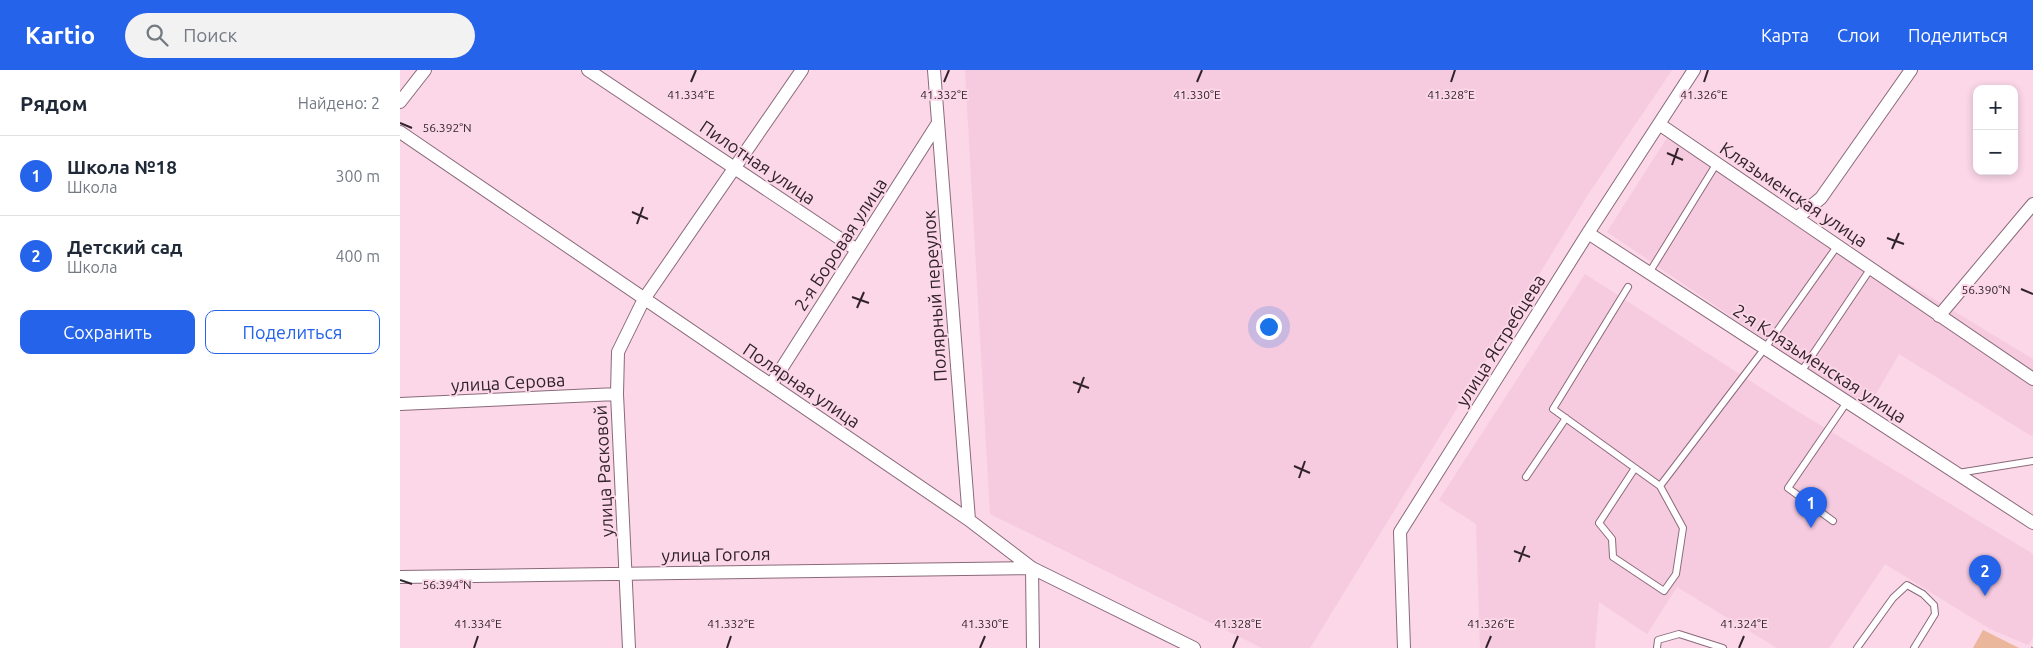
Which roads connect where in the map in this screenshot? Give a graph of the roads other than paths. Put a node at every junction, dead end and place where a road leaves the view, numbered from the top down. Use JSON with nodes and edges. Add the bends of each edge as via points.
{"nodes":[{"id":1,"x":425,"y":70,"type":"edge"},
{"id":2,"x":588,"y":70,"type":"edge"},
{"id":3,"x":802,"y":70,"type":"edge"},
{"id":4,"x":934,"y":70,"type":"edge"},
{"id":5,"x":1694,"y":70,"type":"edge"},
{"id":6,"x":1911,"y":70,"type":"edge"},
{"id":7,"x":400,"y":102,"type":"edge"},
{"id":8,"x":938,"y":123,"type":"junction"},
{"id":9,"x":1659,"y":124,"type":"junction"},
{"id":10,"x":400,"y":132,"type":"edge"},
{"id":11,"x":1717,"y":163,"type":"junction"},
{"id":12,"x":735,"y":167,"type":"junction"},
{"id":13,"x":2033,"y":204,"type":"edge"},
{"id":14,"x":1798,"y":217,"type":"junction"},
{"id":15,"x":1588,"y":233,"type":"junction"},
{"id":16,"x":1838,"y":246,"type":"junction"},
{"id":17,"x":857,"y":250,"type":"junction"},
{"id":18,"x":1871,"y":268,"type":"junction"},
{"id":19,"x":1650,"y":273,"type":"junction"},
{"id":20,"x":1628,"y":287,"type":"dead end"},
{"id":21,"x":644,"y":299,"type":"junction"},
{"id":22,"x":1939,"y":316,"type":"junction"},
{"id":23,"x":1765,"y":348,"type":"junction"},
{"id":24,"x":1801,"y":372,"type":"junction"},
{"id":25,"x":2033,"y":379,"type":"edge"},
{"id":26,"x":771,"y":385,"type":"junction"},
{"id":27,"x":617,"y":394,"type":"junction"},
{"id":28,"x":1847,"y":402,"type":"junction"},
{"id":29,"x":400,"y":404,"type":"edge"},
{"id":30,"x":1566,"y":418,"type":"junction"},
{"id":31,"x":2033,"y":461,"type":"edge"},
{"id":32,"x":1635,"y":468,"type":"junction"},
{"id":33,"x":1956,"y":473,"type":"junction"},
{"id":34,"x":1526,"y":477,"type":"dead end"},
{"id":35,"x":1660,"y":486,"type":"junction"},
{"id":36,"x":969,"y":520,"type":"junction"},
{"id":37,"x":1833,"y":521,"type":"dead end"},
{"id":38,"x":2033,"y":523,"type":"edge"},
{"id":39,"x":1032,"y":568,"type":"junction"},
{"id":40,"x":626,"y":572,"type":"junction"},
{"id":41,"x":400,"y":577,"type":"edge"},
{"id":42,"x":629,"y":648,"type":"edge"},
{"id":43,"x":1033,"y":648,"type":"edge"},
{"id":44,"x":1194,"y":648,"type":"edge"},
{"id":45,"x":1404,"y":648,"type":"edge"},
{"id":46,"x":1657,"y":648,"type":"edge"},
{"id":47,"x":1723,"y":648,"type":"edge"},
{"id":48,"x":1857,"y":648,"type":"edge"},
{"id":49,"x":1914,"y":648,"type":"edge"}],
"edges":[{"from":1,"to":7,"type":"street"},
{"from":2,"to":12,"type":"street","name":"Пилотная улица"},
{"from":3,"to":12,"type":"street","name":"улица Расковой"},
{"from":4,"to":8,"type":"street","name":"Полярный переулок"},
{"from":5,"to":9,"type":"street","name":"улица Ястребцева"},
{"from":6,"to":14,"type":"street","via":[[1822,198]]},
{"from":8,"to":17,"type":"street","name":"2-я Боровая улица"},
{"from":8,"to":36,"type":"street","name":"Полярный переулок"},
{"from":9,"to":11,"type":"street","name":"Клязьменская улица"},
{"from":9,"to":15,"type":"street","name":"улица Ястребцева"},
{"from":10,"to":21,"type":"street","name":"Полярная улица"},
{"from":11,"to":14,"type":"street","name":"Клязьменская улица"},
{"from":11,"to":19,"type":"lane"},
{"from":12,"to":17,"type":"street","name":"Пилотная улица"},
{"from":12,"to":21,"type":"street","name":"улица Расковой"},
{"from":13,"to":22,"type":"street"},
{"from":14,"to":16,"type":"street","name":"Клязьменская улица"},
{"from":15,"to":19,"type":"street","name":"2-я Клязьменская улица"},
{"from":15,"to":45,"type":"street","name":"улица Ястребцева","via":[[1400,532]]},
{"from":16,"to":18,"type":"street","name":"Клязьменская улица"},
{"from":16,"to":23,"type":"lane"},
{"from":17,"to":26,"type":"street","name":"2-я Боровая улица"},
{"from":18,"to":22,"type":"street","name":"Клязьменская улица"},
{"from":18,"to":24,"type":"lane"},
{"from":19,"to":23,"type":"street","name":"2-я Клязьменская улица"},
{"from":20,"to":30,"type":"lane","via":[[1553,409]]},
{"from":21,"to":26,"type":"street","name":"Полярная улица"},
{"from":21,"to":27,"type":"street","name":"улица Расковой","via":[[618,352]]},
{"from":22,"to":25,"type":"street","name":"Клязьменская улица"},
{"from":23,"to":24,"type":"street","name":"2-я Клязьменская улица"},
{"from":23,"to":35,"type":"lane"},
{"from":24,"to":28,"type":"street","name":"2-я Клязьменская улица"},
{"from":26,"to":36,"type":"street","name":"Полярная улица"},
{"from":27,"to":29,"type":"street","name":"улица Серова"},
{"from":27,"to":40,"type":"street","name":"улица Расковой"},
{"from":28,"to":33,"type":"street","name":"2-я Клязьменская улица"},
{"from":28,"to":37,"type":"lane","via":[[1788,488]]},
{"from":30,"to":32,"type":"lane"},
{"from":30,"to":34,"type":"lane"},
{"from":31,"to":33,"type":"lane"},
{"from":32,"to":35,"type":"lane"},
{"from":32,"to":35,"type":"lane","via":[[1599,523],[1612,539],[1613,558],[1664,591],[1676,574],[1683,528]]},
{"from":33,"to":38,"type":"street","name":"2-я Клязьменская улица"},
{"from":36,"to":39,"type":"street","name":"Полярная улица"},
{"from":39,"to":40,"type":"street","name":"улица Гоголя"},
{"from":39,"to":43,"type":"street"},
{"from":39,"to":44,"type":"street","name":"Полярная улица"},
{"from":40,"to":41,"type":"street","name":"улица Гоголя"},
{"from":40,"to":42,"type":"street","name":"улица Расковой"},
{"from":46,"to":47,"type":"lane","via":[[1658,640],[1679,634]]},
{"from":48,"to":49,"type":"lane","via":[[1893,598],[1907,585],[1934,605],[1935,614]]}]}
